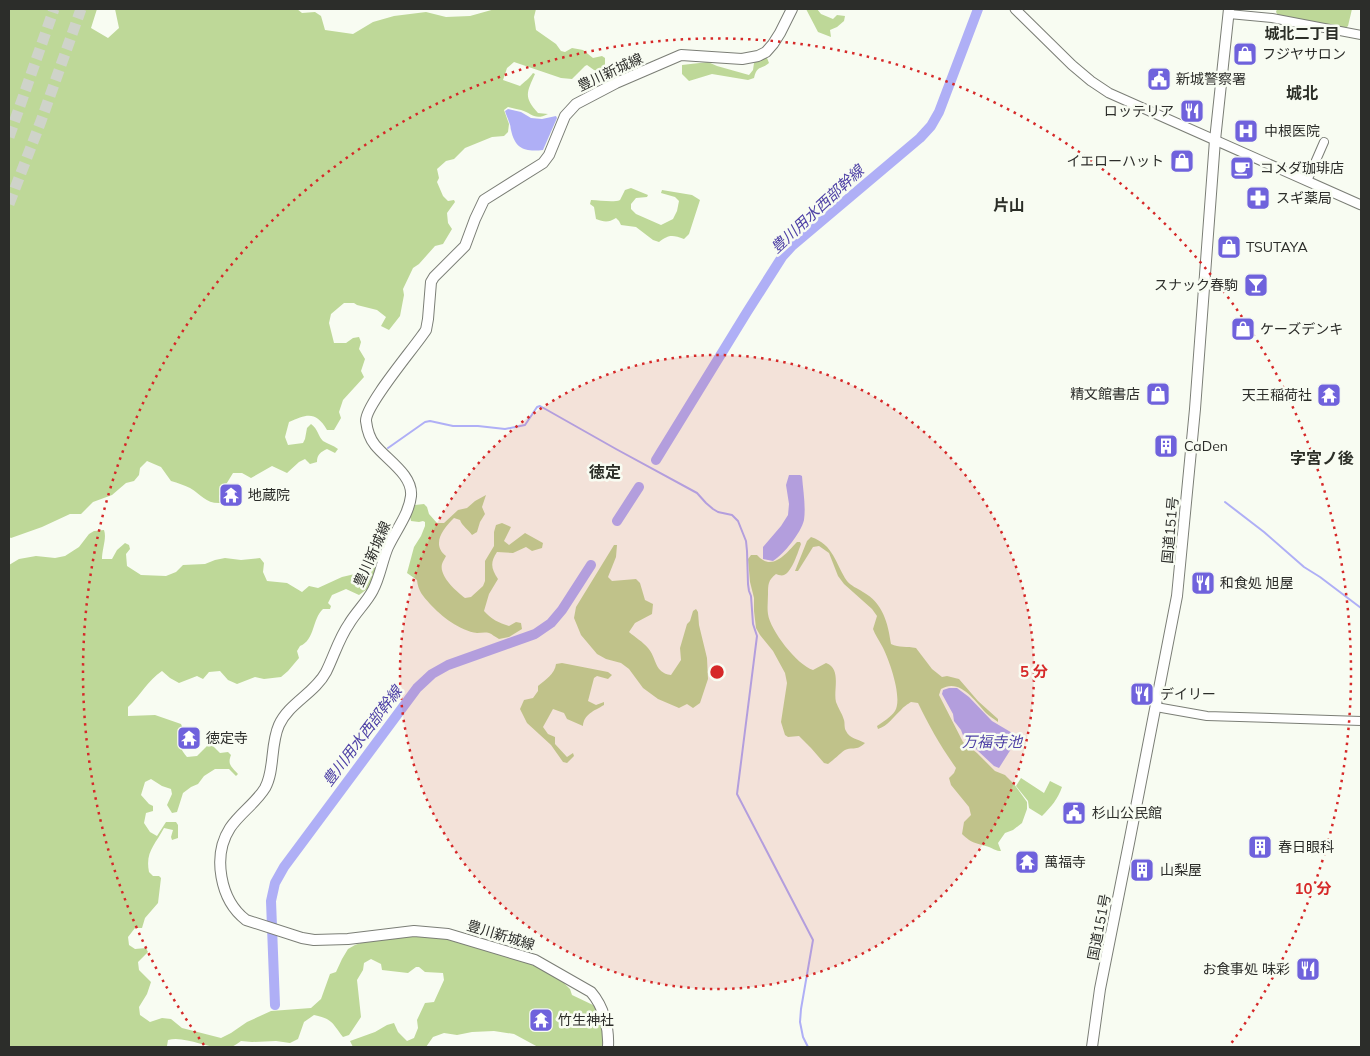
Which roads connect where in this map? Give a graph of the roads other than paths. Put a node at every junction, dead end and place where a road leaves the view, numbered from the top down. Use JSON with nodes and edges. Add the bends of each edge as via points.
{"nodes":[{"id":1,"x":792,"y":9,"type":"edge"},
{"id":2,"x":1015,"y":9,"type":"edge"},
{"id":3,"x":1229,"y":12,"type":"edge"},
{"id":4,"x":1361,"y":35,"type":"edge"},
{"id":5,"x":1215,"y":140,"type":"junction"},
{"id":6,"x":1324,"y":142,"type":"dead end"},
{"id":7,"x":1307,"y":181,"type":"junction"},
{"id":8,"x":1361,"y":205,"type":"edge"},
{"id":9,"x":1156,"y":707,"type":"junction"},
{"id":10,"x":1361,"y":721,"type":"edge"},
{"id":11,"x":608,"y":1047,"type":"edge"},
{"id":12,"x":1092,"y":1047,"type":"edge"}],
"edges":[{"from":1,"to":11,"type":"main road","name":"豊川新城線","via":[[773,44],[758,56],[742,59],[681,55],[576,104],[565,116],[543,163],[484,200],[465,246],[434,277],[426,330],[366,416],[371,440],[410,484],[407,510],[387,549],[374,589],[349,623],[326,673],[291,708],[280,724],[266,786],[234,822],[221,853],[222,881],[229,899],[246,920],[314,940],[414,931],[448,934],[536,960],[596,997],[603,1012]]},
{"from":2,"to":5,"type":"main road","via":[[1072,65],[1109,93]]},
{"from":3,"to":4,"type":"street"},
{"from":3,"to":5,"type":"main road","name":"国道151号"},
{"from":5,"to":7,"type":"main road"},
{"from":5,"to":9,"type":"main road","name":"国道151号","via":[[1177,596]]},
{"from":6,"to":7,"type":"street"},
{"from":7,"to":8,"type":"main road"},
{"from":9,"to":10,"type":"street","via":[[1207,716]]},
{"from":9,"to":12,"type":"main road","name":"国道151号","via":[[1100,989]]}]}
